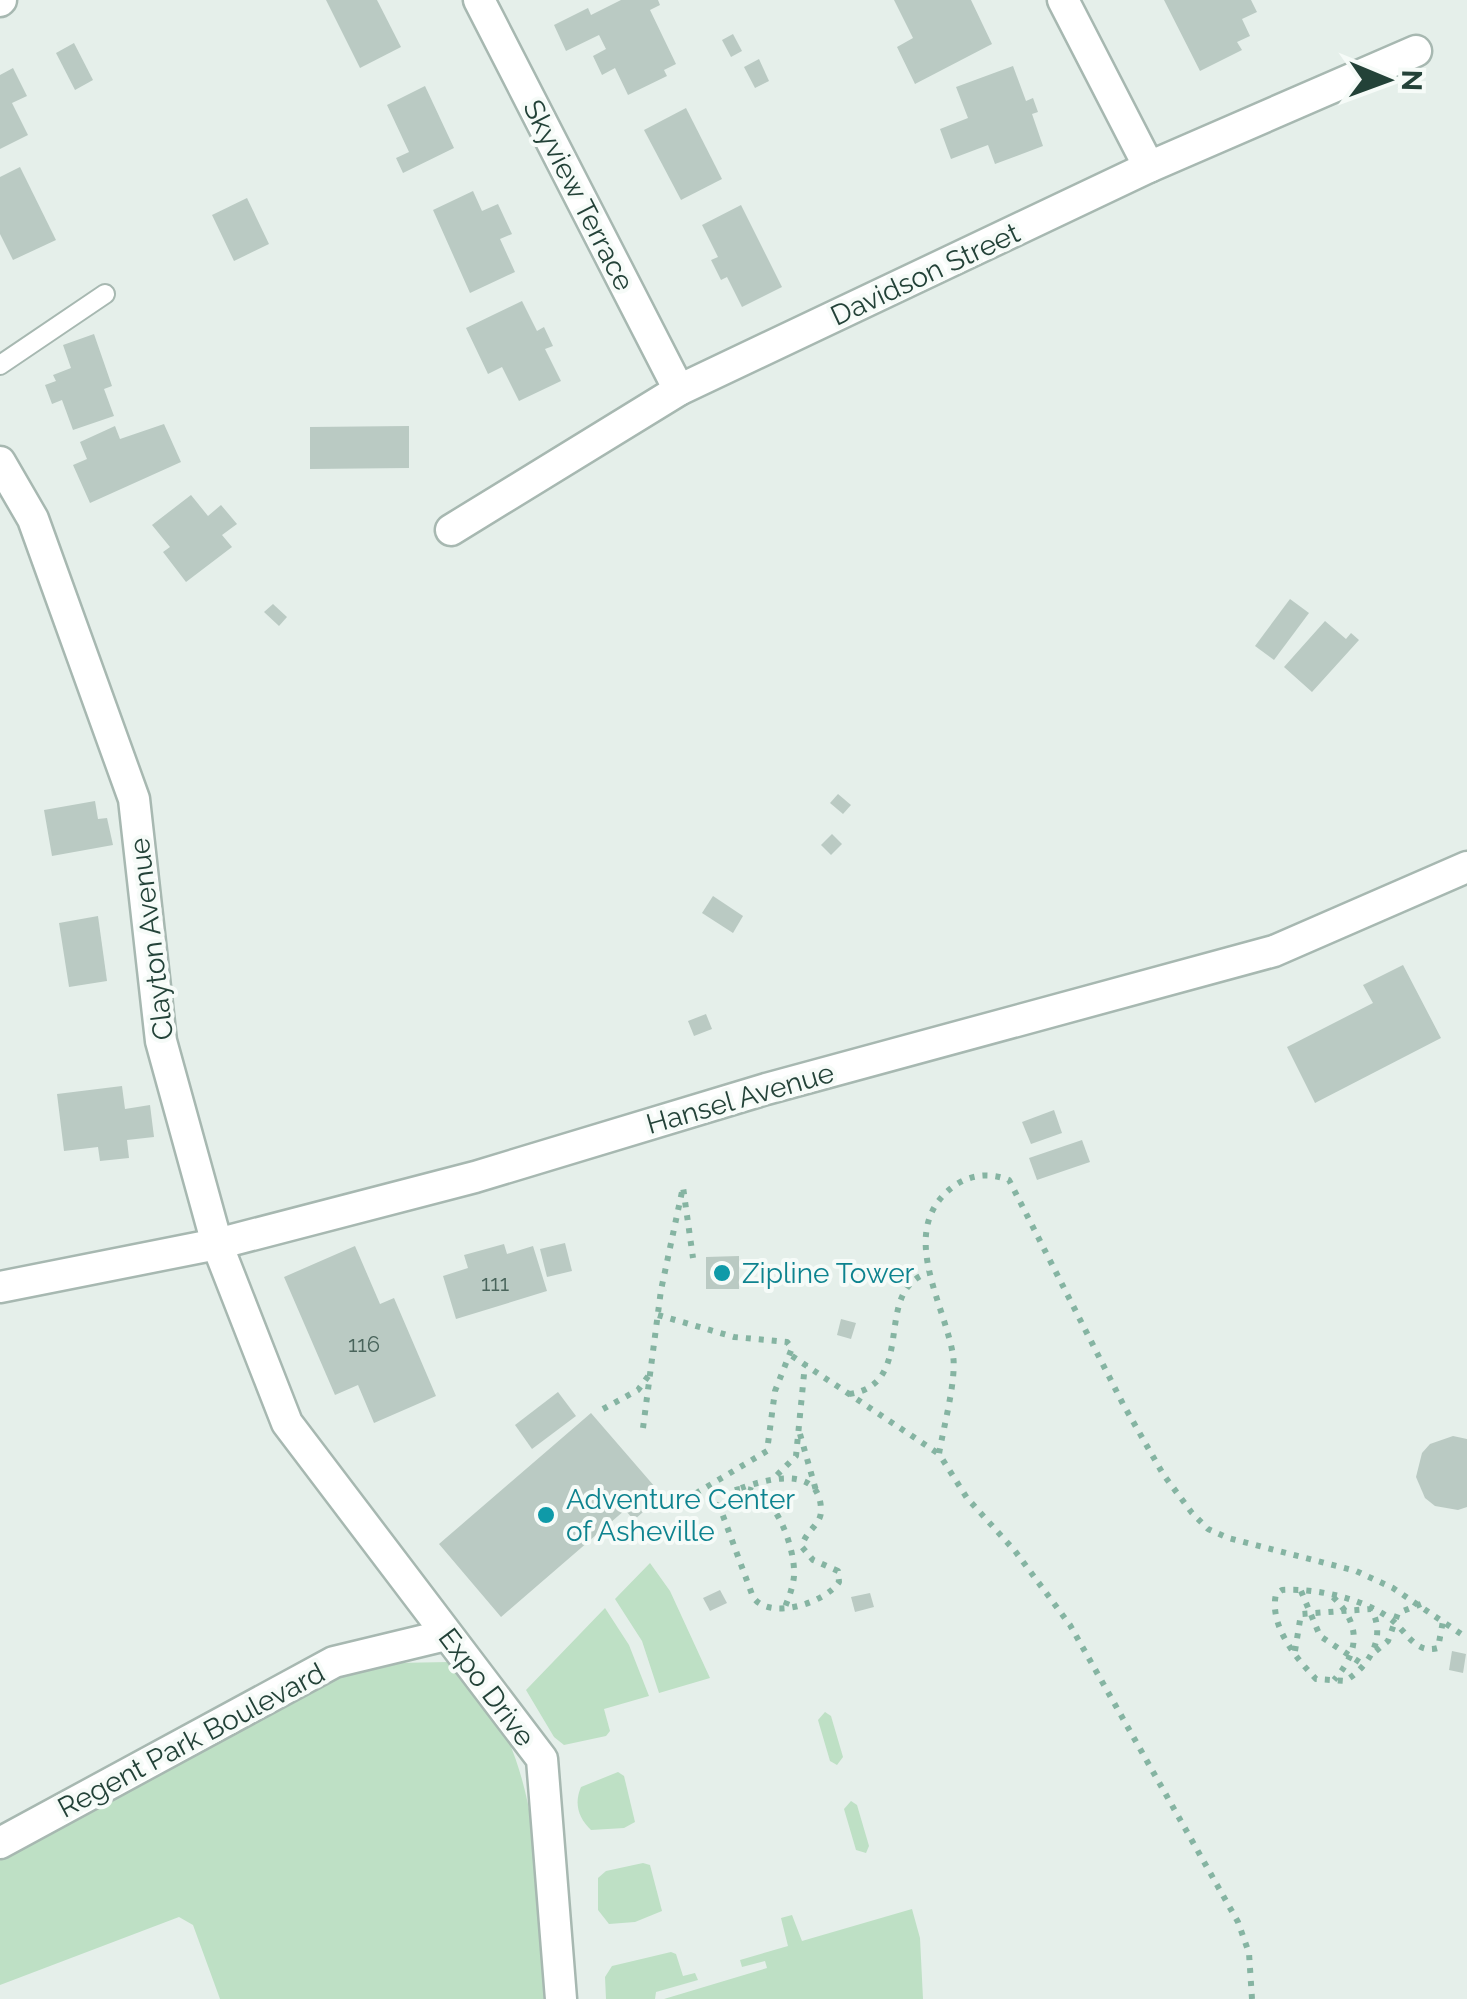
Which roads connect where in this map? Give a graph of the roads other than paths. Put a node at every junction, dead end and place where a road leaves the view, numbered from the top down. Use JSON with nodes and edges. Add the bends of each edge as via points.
{"nodes":[{"id":1,"x":479,"y":0,"type":"edge"},
{"id":2,"x":1063,"y":0,"type":"edge"},
{"id":3,"x":1416,"y":50,"type":"dead end"},
{"id":4,"x":1149,"y":168,"type":"junction"},
{"id":5,"x":106,"y":294,"type":"dead end"},
{"id":6,"x":0,"y":365,"type":"edge"},
{"id":7,"x":679,"y":390,"type":"junction"},
{"id":8,"x":0,"y":462,"type":"edge"},
{"id":9,"x":450,"y":530,"type":"dead end"},
{"id":10,"x":1467,"y":867,"type":"edge"},
{"id":11,"x":217,"y":1244,"type":"junction"},
{"id":12,"x":0,"y":1286,"type":"edge"},
{"id":13,"x":287,"y":1423,"type":"joint"},
{"id":14,"x":446,"y":1635,"type":"junction"},
{"id":15,"x":0,"y":1844,"type":"edge"},
{"id":16,"x":561,"y":1999,"type":"edge"}],
"edges":[{"from":1,"to":7,"type":"street","name":"Skyview Terrace"},
{"from":2,"to":4,"type":"street"},
{"from":3,"to":4,"type":"street","name":"Davidson Street"},
{"from":4,"to":7,"type":"street","name":"Davidson Street"},
{"from":5,"to":6,"type":"lane"},
{"from":7,"to":9,"type":"street","name":"Davidson Street"},
{"from":8,"to":11,"type":"street","name":"Clayton Avenue","via":[[33,518],[134,799],[161,1041]]},
{"from":10,"to":11,"type":"street","name":"Hansel Avenue","via":[[1274,951]]},
{"from":11,"to":12,"type":"street","name":"Hansel Avenue"},
{"from":11,"to":13,"type":"street","name":"Clayton Avenue"},
{"from":13,"to":14,"type":"street","name":"Expo Drive"},
{"from":14,"to":15,"type":"street","name":"Regent Park Boulevard","via":[[334,1662]]},
{"from":14,"to":16,"type":"street","name":"Expo Drive","via":[[542,1760]]}]}
